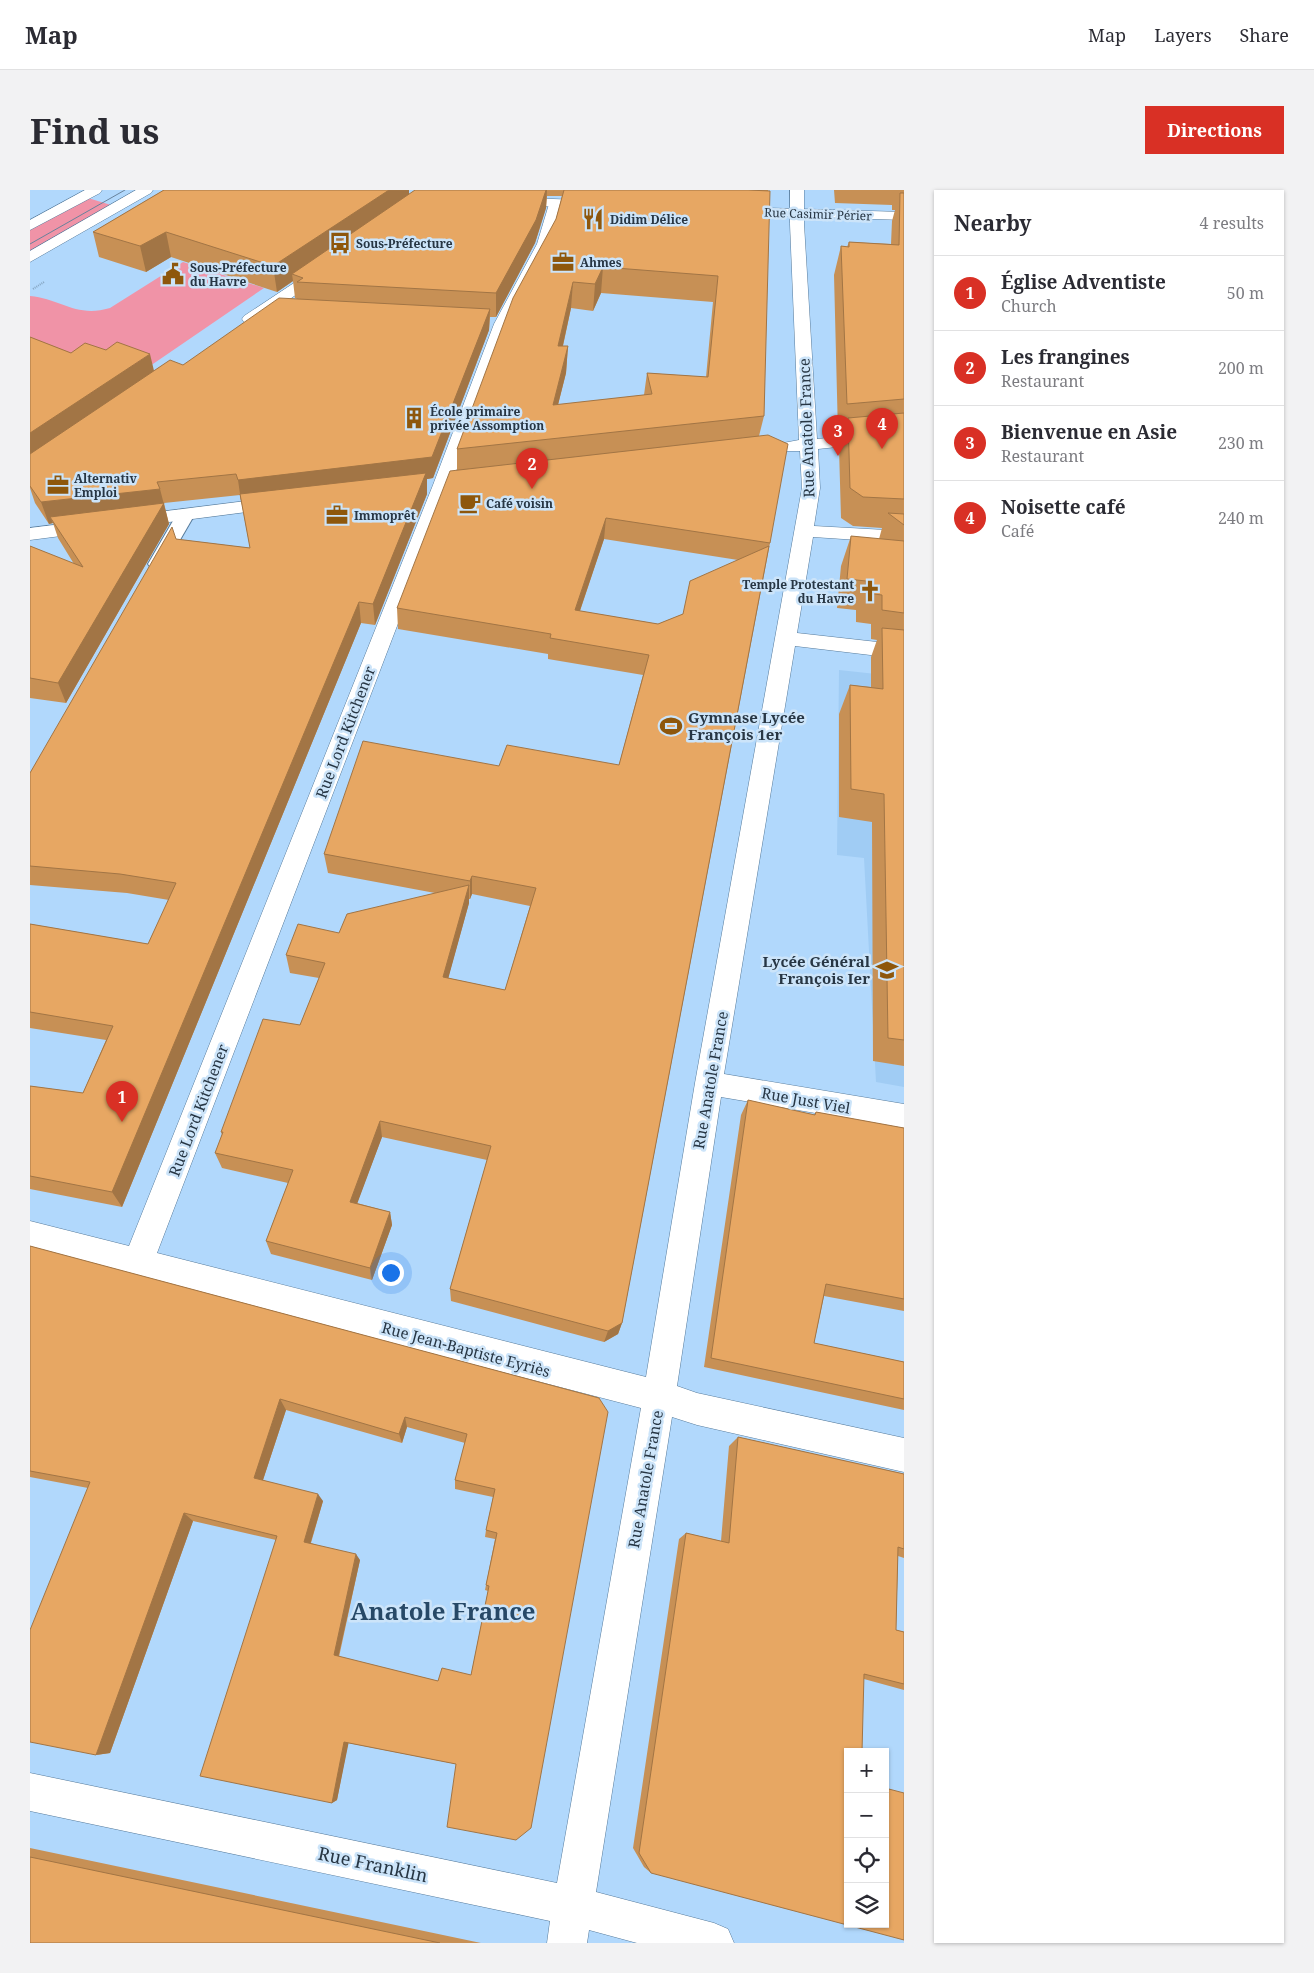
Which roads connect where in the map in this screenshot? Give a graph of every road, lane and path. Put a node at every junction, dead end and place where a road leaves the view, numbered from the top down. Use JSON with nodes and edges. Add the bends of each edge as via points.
{"nodes":[{"id":1,"x":95,"y":190,"type":"edge"},
{"id":2,"x":146,"y":190,"type":"edge"},
{"id":3,"x":797,"y":190,"type":"edge"},
{"id":4,"x":499,"y":201,"type":"edge"},
{"id":5,"x":556,"y":204,"type":"junction"},
{"id":6,"x":614,"y":206,"type":"edge"},
{"id":7,"x":721,"y":210,"type":"edge"},
{"id":8,"x":797,"y":213,"type":"junction"},
{"id":9,"x":904,"y":216,"type":"edge"},
{"id":10,"x":30,"y":226,"type":"edge"},
{"id":11,"x":30,"y":257,"type":"edge"},
{"id":12,"x":340,"y":258,"type":"edge"},
{"id":13,"x":42,"y":283,"type":"dead end"},
{"id":14,"x":33,"y":289,"type":"dead end"},
{"id":15,"x":261,"y":311,"type":"junction"},
{"id":16,"x":290,"y":313,"type":"edge"},
{"id":17,"x":236,"y":329,"type":"edge"},
{"id":18,"x":904,"y":435,"type":"edge"},
{"id":19,"x":808,"y":445,"type":"junction"},
{"id":20,"x":771,"y":449,"type":"edge"},
{"id":21,"x":294,"y":502,"type":"edge"},
{"id":22,"x":186,"y":514,"type":"junction"},
{"id":23,"x":805,"y":531,"type":"junction"},
{"id":24,"x":31,"y":537,"type":"edge"},
{"id":25,"x":904,"y":537,"type":"edge"},
{"id":26,"x":147,"y":582,"type":"edge"},
{"id":27,"x":785,"y":638,"type":"junction"},
{"id":28,"x":904,"y":652,"type":"edge"},
{"id":29,"x":709,"y":1083,"type":"junction"},
{"id":30,"x":904,"y":1116,"type":"edge"},
{"id":31,"x":30,"y":1235,"type":"edge"},
{"id":32,"x":138,"y":1263,"type":"junction"},
{"id":33,"x":659,"y":1398,"type":"junction"},
{"id":34,"x":904,"y":1455,"type":"edge"},
{"id":35,"x":30,"y":1792,"type":"edge"},
{"id":36,"x":573,"y":1906,"type":"junction"},
{"id":37,"x":567,"y":1943,"type":"edge"},
{"id":38,"x":714,"y":1943,"type":"edge"}],
"edges":[{"from":1,"to":10,"type":"street"},
{"from":2,"to":11,"type":"street"},
{"from":3,"to":8,"type":"street","name":"Rue Anatole France"},
{"from":4,"to":5,"type":"street"},
{"from":5,"to":6,"type":"street"},
{"from":5,"to":32,"type":"street","name":"Rue Lord Kitchener","via":[[545,244],[494,324],[442,485]]},
{"from":7,"to":8,"type":"street","name":"Rue Casimir Périer"},
{"from":8,"to":9,"type":"street","name":"Rue Casimir Périer"},
{"from":8,"to":19,"type":"street","name":"Rue Anatole France"},
{"from":12,"to":15,"type":"street"},
{"from":13,"to":14,"type":"path"},
{"from":15,"to":16,"type":"street"},
{"from":15,"to":17,"type":"street"},
{"from":18,"to":19,"type":"street"},
{"from":19,"to":20,"type":"street"},
{"from":19,"to":23,"type":"street","name":"Rue Anatole France","via":[[811,488]]},
{"from":21,"to":22,"type":"street"},
{"from":22,"to":24,"type":"street"},
{"from":22,"to":26,"type":"lane"},
{"from":23,"to":25,"type":"street"},
{"from":23,"to":27,"type":"street","name":"Rue Anatole France"},
{"from":27,"to":28,"type":"street"},
{"from":27,"to":29,"type":"street","name":"Rue Anatole France"},
{"from":29,"to":30,"type":"street","name":"Rue Just Viel"},
{"from":29,"to":33,"type":"street","name":"Rue Anatole France"},
{"from":31,"to":32,"type":"street","name":"Rue Jean-Baptiste Eyriès"},
{"from":32,"to":33,"type":"street","name":"Rue Jean-Baptiste Eyriès"},
{"from":33,"to":34,"type":"street","name":"Rue Jean-Baptiste Eyriès"},
{"from":33,"to":36,"type":"street","name":"Rue Anatole France"},
{"from":35,"to":36,"type":"street","name":"Rue Franklin"},
{"from":36,"to":37,"type":"street","name":"Rue Anatole France"},
{"from":36,"to":38,"type":"street","name":"Rue Franklin"}]}
